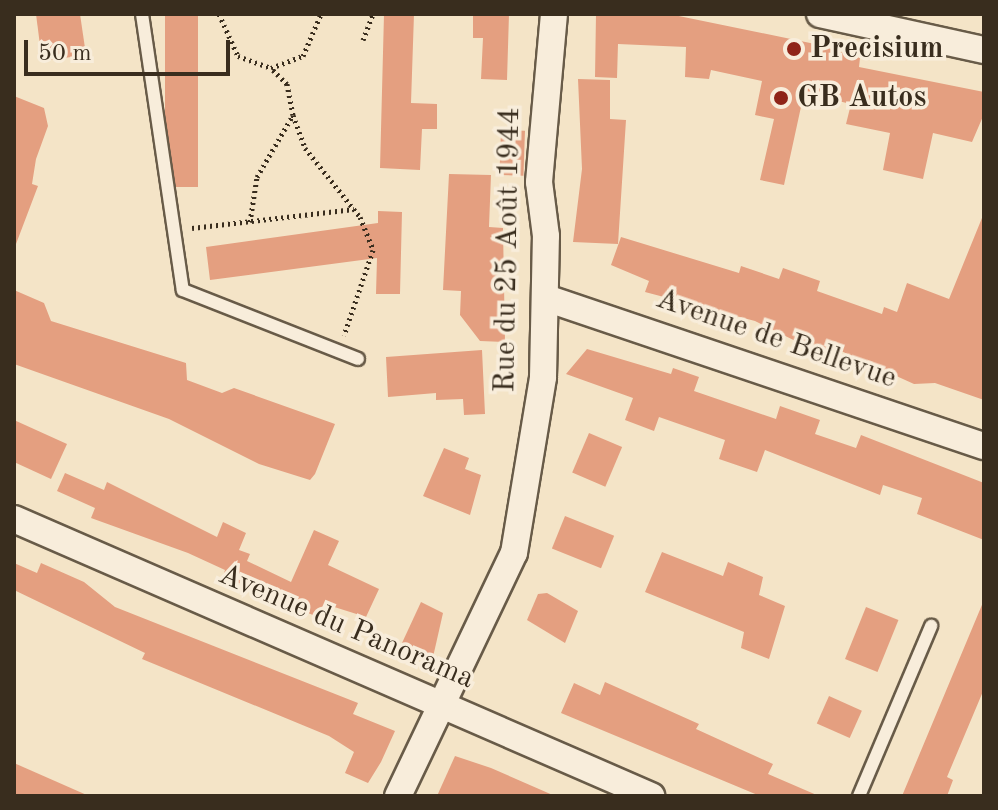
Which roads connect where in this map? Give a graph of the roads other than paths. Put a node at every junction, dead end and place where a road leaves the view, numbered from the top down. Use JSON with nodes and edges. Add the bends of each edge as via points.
{"nodes":[{"id":1,"x":142,"y":14,"type":"edge"},
{"id":2,"x":554,"y":14,"type":"edge"},
{"id":3,"x":820,"y":14,"type":"edge"},
{"id":4,"x":984,"y":50,"type":"edge"},
{"id":5,"x":546,"y":298,"type":"junction"},
{"id":6,"x":358,"y":359,"type":"dead end"},
{"id":7,"x":984,"y":446,"type":"edge"},
{"id":8,"x":14,"y":519,"type":"edge"},
{"id":9,"x":931,"y":626,"type":"dead end"},
{"id":10,"x":444,"y":705,"type":"junction"},
{"id":11,"x":398,"y":796,"type":"edge"},
{"id":12,"x":651,"y":796,"type":"edge"},
{"id":13,"x":859,"y":796,"type":"edge"}],
"edges":[{"from":1,"to":6,"type":"lane","via":[[183,290]]},
{"from":2,"to":5,"type":"street","name":"Rue du 25 Août 1944","via":[[539,182]]},
{"from":3,"to":4,"type":"street"},
{"from":5,"to":7,"type":"street","name":"Avenue de Bellevue"},
{"from":5,"to":10,"type":"street","name":"Rue du 25 Août 1944","via":[[543,377],[514,553]]},
{"from":8,"to":10,"type":"street","name":"Avenue du Panorama"},
{"from":9,"to":13,"type":"lane"},
{"from":10,"to":11,"type":"street","name":"Rue du 25 Août 1944"},
{"from":10,"to":12,"type":"street","name":"Avenue du Panorama"}]}
